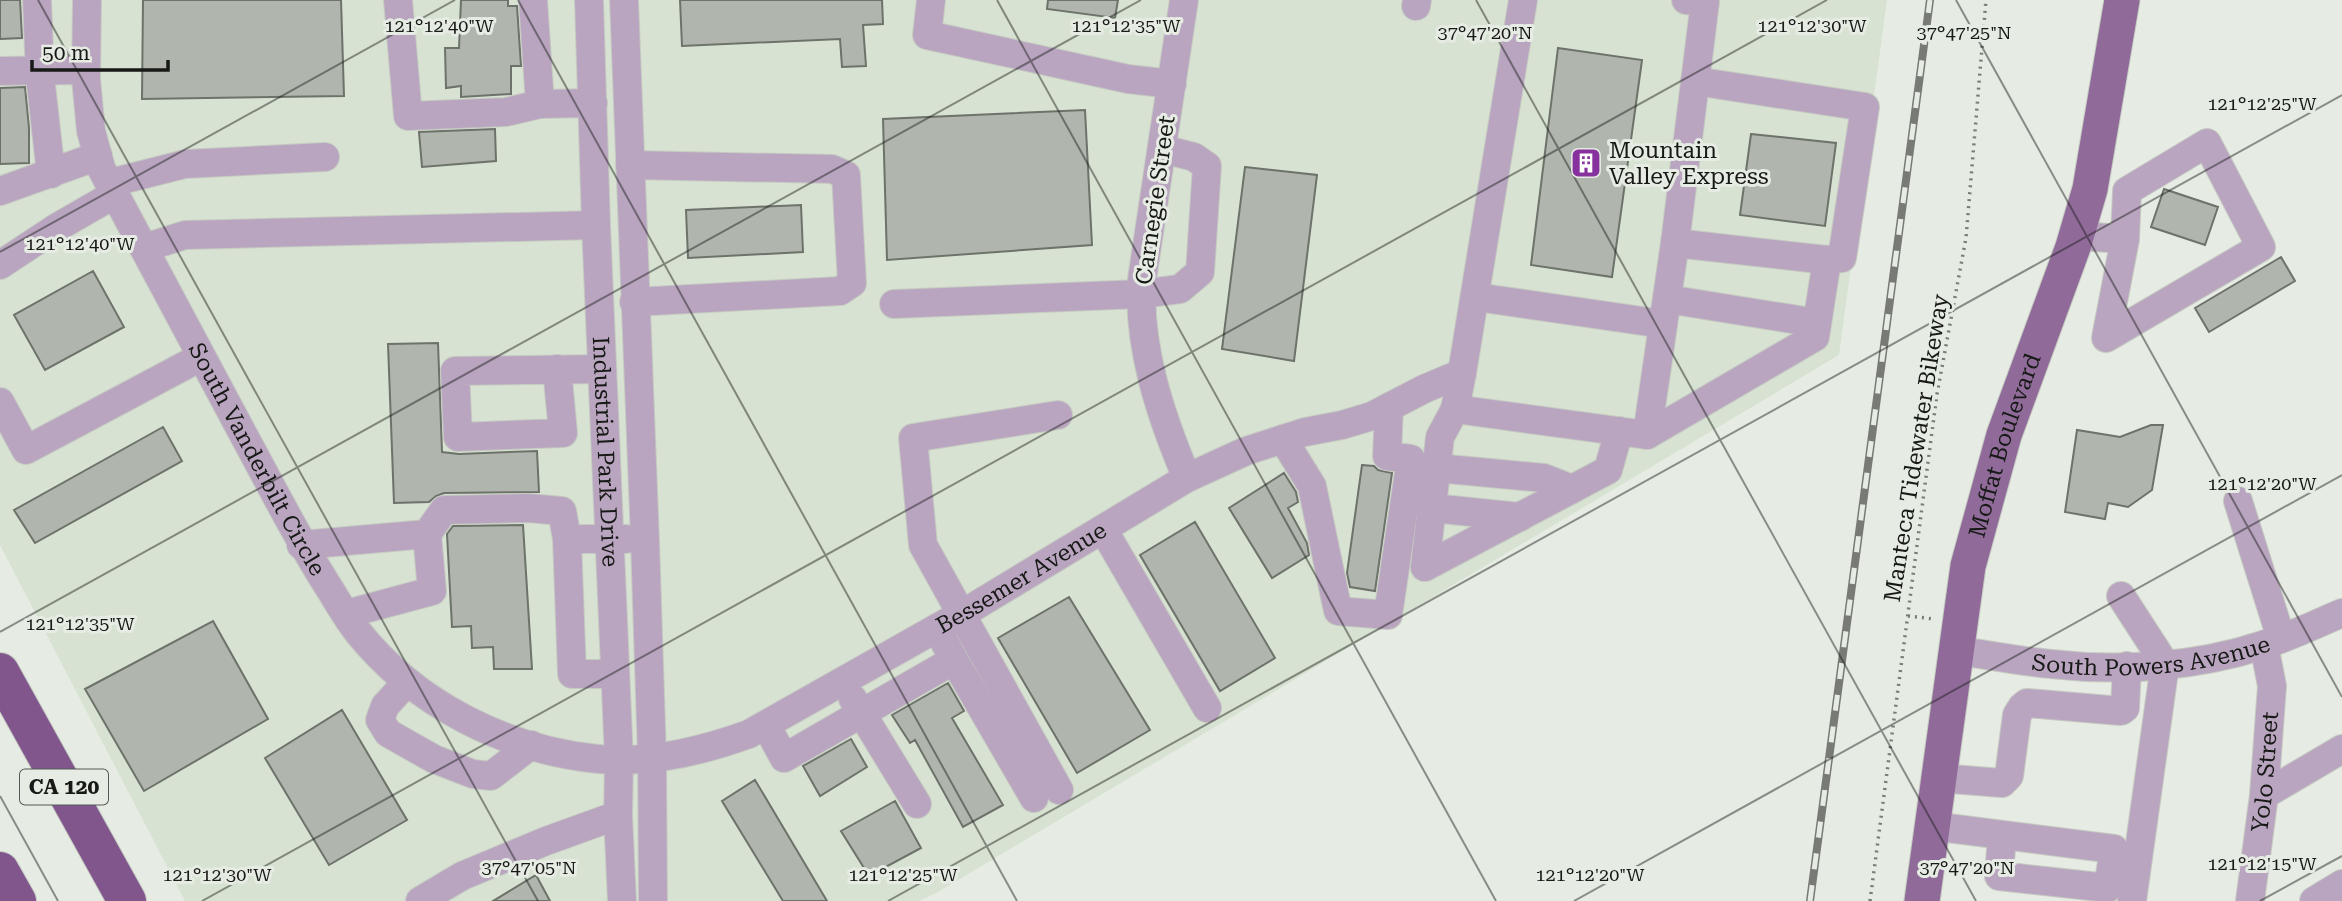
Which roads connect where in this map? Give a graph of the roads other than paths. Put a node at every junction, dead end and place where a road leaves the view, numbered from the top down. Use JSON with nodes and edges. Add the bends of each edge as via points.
{"nodes":[{"id":1,"x":37,"y":0,"type":"edge"},
{"id":2,"x":87,"y":0,"type":"edge"},
{"id":3,"x":398,"y":0,"type":"edge"},
{"id":4,"x":533,"y":0,"type":"edge"},
{"id":5,"x":589,"y":0,"type":"edge"},
{"id":6,"x":624,"y":0,"type":"edge"},
{"id":7,"x":931,"y":0,"type":"edge"},
{"id":8,"x":1184,"y":0,"type":"edge"},
{"id":9,"x":1523,"y":0,"type":"edge"},
{"id":10,"x":1686,"y":0,"type":"edge"},
{"id":11,"x":2122,"y":0,"type":"edge"},
{"id":12,"x":40,"y":69,"type":"junction"},
{"id":13,"x":86,"y":70,"type":"junction"},
{"id":14,"x":0,"y":72,"type":"edge"},
{"id":15,"x":1695,"y":81,"type":"junction"},
{"id":16,"x":1172,"y":84,"type":"junction"},
{"id":17,"x":593,"y":103,"type":"junction"},
{"id":18,"x":540,"y":104,"type":"junction"},
{"id":19,"x":1163,"y":149,"type":"junction"},
{"id":20,"x":98,"y":156,"type":"junction"},
{"id":21,"x":325,"y":157,"type":"dead end"},
{"id":22,"x":630,"y":165,"type":"junction"},
{"id":23,"x":51,"y":174,"type":"junction"},
{"id":24,"x":112,"y":189,"type":"junction"},
{"id":25,"x":0,"y":191,"type":"edge"},
{"id":26,"x":596,"y":225,"type":"junction"},
{"id":27,"x":2077,"y":236,"type":"junction"},
{"id":28,"x":2125,"y":239,"type":"junction"},
{"id":29,"x":1675,"y":243,"type":"junction"},
{"id":30,"x":144,"y":248,"type":"junction"},
{"id":31,"x":1826,"y":260,"type":"junction"},
{"id":32,"x":0,"y":265,"type":"edge"},
{"id":33,"x":1141,"y":294,"type":"junction"},
{"id":34,"x":1476,"y":297,"type":"junction"},
{"id":35,"x":634,"y":302,"type":"junction"},
{"id":36,"x":894,"y":304,"type":"dead end"},
{"id":37,"x":1665,"y":311,"type":"junction"},
{"id":38,"x":1817,"y":323,"type":"junction"},
{"id":39,"x":201,"y":356,"type":"junction"},
{"id":40,"x":558,"y":369,"type":"junction"},
{"id":41,"x":602,"y":369,"type":"junction"},
{"id":42,"x":1462,"y":373,"type":"junction"},
{"id":43,"x":0,"y":402,"type":"edge"},
{"id":44,"x":1389,"y":407,"type":"junction"},
{"id":45,"x":1455,"y":409,"type":"junction"},
{"id":46,"x":1058,"y":415,"type":"dead end"},
{"id":47,"x":604,"y":431,"type":"junction"},
{"id":48,"x":1619,"y":431,"type":"junction"},
{"id":49,"x":563,"y":433,"type":"junction"},
{"id":50,"x":1647,"y":435,"type":"junction"},
{"id":51,"x":1283,"y":439,"type":"junction"},
{"id":52,"x":1437,"y":468,"type":"junction"},
{"id":53,"x":1187,"y":478,"type":"junction"},
{"id":54,"x":1572,"y":489,"type":"junction"},
{"id":55,"x":2238,"y":501,"type":"dead end"},
{"id":56,"x":1432,"y":508,"type":"junction"},
{"id":57,"x":1520,"y":517,"type":"junction"},
{"id":58,"x":1102,"y":529,"type":"junction"},
{"id":59,"x":427,"y":534,"type":"junction"},
{"id":60,"x":609,"y":538,"type":"junction"},
{"id":61,"x":567,"y":539,"type":"junction"},
{"id":62,"x":645,"y":541,"type":"junction"},
{"id":63,"x":301,"y":545,"type":"junction"},
{"id":64,"x":2121,"y":596,"type":"dead end"},
{"id":65,"x":2342,"y":613,"type":"edge"},
{"id":66,"x":346,"y":614,"type":"junction"},
{"id":67,"x":949,"y":622,"type":"junction"},
{"id":68,"x":2272,"y":642,"type":"junction"},
{"id":69,"x":1955,"y":650,"type":"junction"},
{"id":70,"x":954,"y":660,"type":"junction"},
{"id":71,"x":2165,"y":664,"type":"junction"},
{"id":72,"x":2127,"y":666,"type":"junction"},
{"id":73,"x":0,"y":672,"type":"edge"},
{"id":74,"x":615,"y":674,"type":"junction"},
{"id":75,"x":407,"y":682,"type":"junction"},
{"id":76,"x":843,"y":682,"type":"junction"},
{"id":77,"x":1207,"y":708,"type":"dead end"},
{"id":78,"x":862,"y":713,"type":"junction"},
{"id":79,"x":766,"y":725,"type":"junction"},
{"id":80,"x":531,"y":745,"type":"junction"},
{"id":81,"x":2342,"y":749,"type":"edge"},
{"id":82,"x":652,"y":757,"type":"junction"},
{"id":83,"x":620,"y":760,"type":"junction"},
{"id":84,"x":1938,"y":778,"type":"junction"},
{"id":85,"x":2264,"y":794,"type":"junction"},
{"id":86,"x":916,"y":804,"type":"dead end"},
{"id":87,"x":618,"y":815,"type":"junction"},
{"id":88,"x":1932,"y":826,"type":"junction"},
{"id":89,"x":2002,"y":835,"type":"dead end"},
{"id":90,"x":0,"y":871,"type":"edge"},
{"id":91,"x":2342,"y":884,"type":"edge"},
{"id":92,"x":17,"y":901,"type":"edge"},
{"id":93,"x":127,"y":901,"type":"edge"},
{"id":94,"x":420,"y":901,"type":"edge"},
{"id":95,"x":622,"y":901,"type":"edge"},
{"id":96,"x":653,"y":901,"type":"edge"},
{"id":97,"x":1922,"y":901,"type":"edge"},
{"id":98,"x":2132,"y":901,"type":"edge"},
{"id":99,"x":2250,"y":901,"type":"edge"},
{"id":100,"x":2314,"y":901,"type":"edge"}],
"edges":[{"from":1,"to":12,"type":"street"},
{"from":2,"to":13,"type":"street","name":"South Vanderbilt Circle"},
{"from":3,"to":18,"type":"street","via":[[408,116],[506,112]]},
{"from":4,"to":18,"type":"street"},
{"from":5,"to":17,"type":"street","name":"Industrial Park Drive"},
{"from":6,"to":22,"type":"street","name":"Industrial Park Drive"},
{"from":7,"to":16,"type":"street","via":[[927,35],[1128,79]]},
{"from":8,"to":16,"type":"street","name":"Carnegie Street"},
{"from":9,"to":34,"type":"street"},
{"from":10,"to":15,"type":"street","via":[[1706,2]]},
{"from":11,"to":27,"type":"main road","name":"Moffat Boulevard","via":[[2090,189]]},
{"from":12,"to":13,"type":"street"},
{"from":12,"to":14,"type":"street"},
{"from":12,"to":23,"type":"street"},
{"from":13,"to":20,"type":"street","name":"South Vanderbilt Circle"},
{"from":15,"to":29,"type":"street"},
{"from":15,"to":31,"type":"street","via":[[1865,107],[1842,258]]},
{"from":16,"to":19,"type":"street","name":"Carnegie Street"},
{"from":17,"to":18,"type":"street"},
{"from":17,"to":26,"type":"street","name":"Industrial Park Drive"},
{"from":19,"to":33,"type":"street","name":"Carnegie Street"},
{"from":19,"to":33,"type":"street","via":[[1194,156],[1207,166],[1200,272],[1180,289]]},
{"from":20,"to":23,"type":"street"},
{"from":20,"to":24,"type":"street","name":"South Vanderbilt Circle"},
{"from":21,"to":24,"type":"street","via":[[185,164]]},
{"from":22,"to":35,"type":"street","name":"Industrial Park Drive"},
{"from":22,"to":35,"type":"street","via":[[832,169],[846,175],[852,283],[840,291]]},
{"from":23,"to":25,"type":"street"},
{"from":24,"to":30,"type":"street","name":"South Vanderbilt Circle"},
{"from":24,"to":32,"type":"street"},
{"from":26,"to":30,"type":"street","via":[[185,235]]},
{"from":26,"to":41,"type":"street","name":"Industrial Park Drive"},
{"from":27,"to":28,"type":"street"},
{"from":27,"to":69,"type":"main road","name":"Moffat Boulevard","via":[[2004,435],[1968,566]]},
{"from":28,"to":28,"type":"street","via":[[2106,338],[2261,247],[2207,143],[2127,191]]},
{"from":29,"to":31,"type":"street"},
{"from":29,"to":37,"type":"street"},
{"from":30,"to":39,"type":"street","name":"South Vanderbilt Circle"},
{"from":31,"to":38,"type":"street"},
{"from":33,"to":36,"type":"street"},
{"from":33,"to":53,"type":"street","name":"Carnegie Street","via":[[1149,362],[1169,436]]},
{"from":34,"to":37,"type":"street"},
{"from":34,"to":42,"type":"street"},
{"from":35,"to":62,"type":"street","name":"Industrial Park Drive"},
{"from":37,"to":38,"type":"street"},
{"from":37,"to":50,"type":"street"},
{"from":38,"to":50,"type":"street","via":[[1815,337]]},
{"from":39,"to":43,"type":"street","via":[[26,450]]},
{"from":39,"to":63,"type":"street","name":"South Vanderbilt Circle"},
{"from":40,"to":41,"type":"street"},
{"from":40,"to":49,"type":"street"},
{"from":40,"to":49,"type":"street","via":[[455,371],[458,437]]},
{"from":41,"to":47,"type":"street","name":"Industrial Park Drive"},
{"from":42,"to":44,"type":"street","name":"Bessemer Avenue"},
{"from":42,"to":45,"type":"street"},
{"from":44,"to":51,"type":"street","name":"Bessemer Avenue","via":[[1372,416]]},
{"from":44,"to":51,"type":"street","via":[[1387,456],[1411,459],[1388,615],[1338,611],[1312,485]]},
{"from":45,"to":48,"type":"street"},
{"from":45,"to":52,"type":"street","via":[[1440,438]]},
{"from":46,"to":67,"type":"street","via":[[913,438],[923,545]]},
{"from":47,"to":49,"type":"street"},
{"from":47,"to":60,"type":"street","name":"Industrial Park Drive"},
{"from":48,"to":50,"type":"street"},
{"from":48,"to":54,"type":"street","via":[[1608,470]]},
{"from":51,"to":53,"type":"street","name":"Bessemer Avenue"},
{"from":52,"to":54,"type":"street","via":[[1545,478]]},
{"from":52,"to":56,"type":"street"},
{"from":53,"to":58,"type":"street","name":"Bessemer Avenue"},
{"from":54,"to":57,"type":"street"},
{"from":55,"to":68,"type":"street","name":"Yolo Street"},
{"from":56,"to":57,"type":"street"},
{"from":56,"to":57,"type":"street","via":[[1425,567]]},
{"from":58,"to":67,"type":"street","name":"Bessemer Avenue"},
{"from":58,"to":77,"type":"street"},
{"from":59,"to":61,"type":"street","via":[[444,510],[528,508],[562,511]]},
{"from":59,"to":63,"type":"street"},
{"from":59,"to":66,"type":"street","via":[[432,591]]},
{"from":60,"to":61,"type":"street"},
{"from":60,"to":62,"type":"street"},
{"from":60,"to":74,"type":"street","name":"Industrial Park Drive"},
{"from":61,"to":74,"type":"street","via":[[572,674]]},
{"from":62,"to":82,"type":"street","name":"Industrial Park Drive"},
{"from":63,"to":66,"type":"street","name":"South Vanderbilt Circle"},
{"from":64,"to":71,"type":"street"},
{"from":65,"to":68,"type":"street","name":"South Powers Avenue"},
{"from":66,"to":75,"type":"street","name":"South Vanderbilt Circle"},
{"from":67,"to":70,"type":"street"},
{"from":67,"to":70,"type":"street","via":[[1046,794]]},
{"from":67,"to":76,"type":"street","name":"Bessemer Avenue"},
{"from":68,"to":71,"type":"street","name":"South Powers Avenue"},
{"from":68,"to":85,"type":"street","name":"Yolo Street"},
{"from":69,"to":72,"type":"street","name":"South Powers Avenue","via":[[2051,664]]},
{"from":69,"to":84,"type":"main road","name":"Moffat Boulevard"},
{"from":70,"to":78,"type":"street"},
{"from":71,"to":72,"type":"street","name":"South Powers Avenue"},
{"from":71,"to":98,"type":"street"},
{"from":72,"to":84,"type":"street","via":[[2122,711],[2027,703],[2022,707],[2017,715],[2010,776],[2002,783]]},
{"from":73,"to":93,"type":"highway","number":"CA 120"},
{"from":74,"to":83,"type":"street","name":"Industrial Park Drive"},
{"from":75,"to":80,"type":"street","name":"South Vanderbilt Circle","via":[[460,718]]},
{"from":75,"to":80,"type":"street","via":[[385,706],[380,720],[388,733],[434,759],[491,776]]},
{"from":76,"to":78,"type":"street"},
{"from":76,"to":79,"type":"street","name":"Bessemer Avenue"},
{"from":78,"to":79,"type":"street","via":[[784,758]]},
{"from":78,"to":86,"type":"street"},
{"from":79,"to":82,"type":"street","name":"Bessemer Avenue","via":[[718,746]]},
{"from":80,"to":83,"type":"street","name":"South Vanderbilt Circle"},
{"from":81,"to":85,"type":"street"},
{"from":82,"to":83,"type":"street","name":"Bessemer Avenue"},
{"from":82,"to":96,"type":"street","name":"Industrial Park Drive"},
{"from":83,"to":87,"type":"street","name":"Industrial Park Drive"},
{"from":84,"to":88,"type":"main road","name":"Moffat Boulevard"},
{"from":85,"to":99,"type":"street","name":"Yolo Street"},
{"from":87,"to":94,"type":"street","via":[[462,876]]},
{"from":87,"to":95,"type":"street","name":"Industrial Park Drive"},
{"from":88,"to":89,"type":"street"},
{"from":88,"to":97,"type":"main road","name":"Moffat Boulevard"},
{"from":90,"to":92,"type":"highway"},
{"from":91,"to":100,"type":"street"}]}
